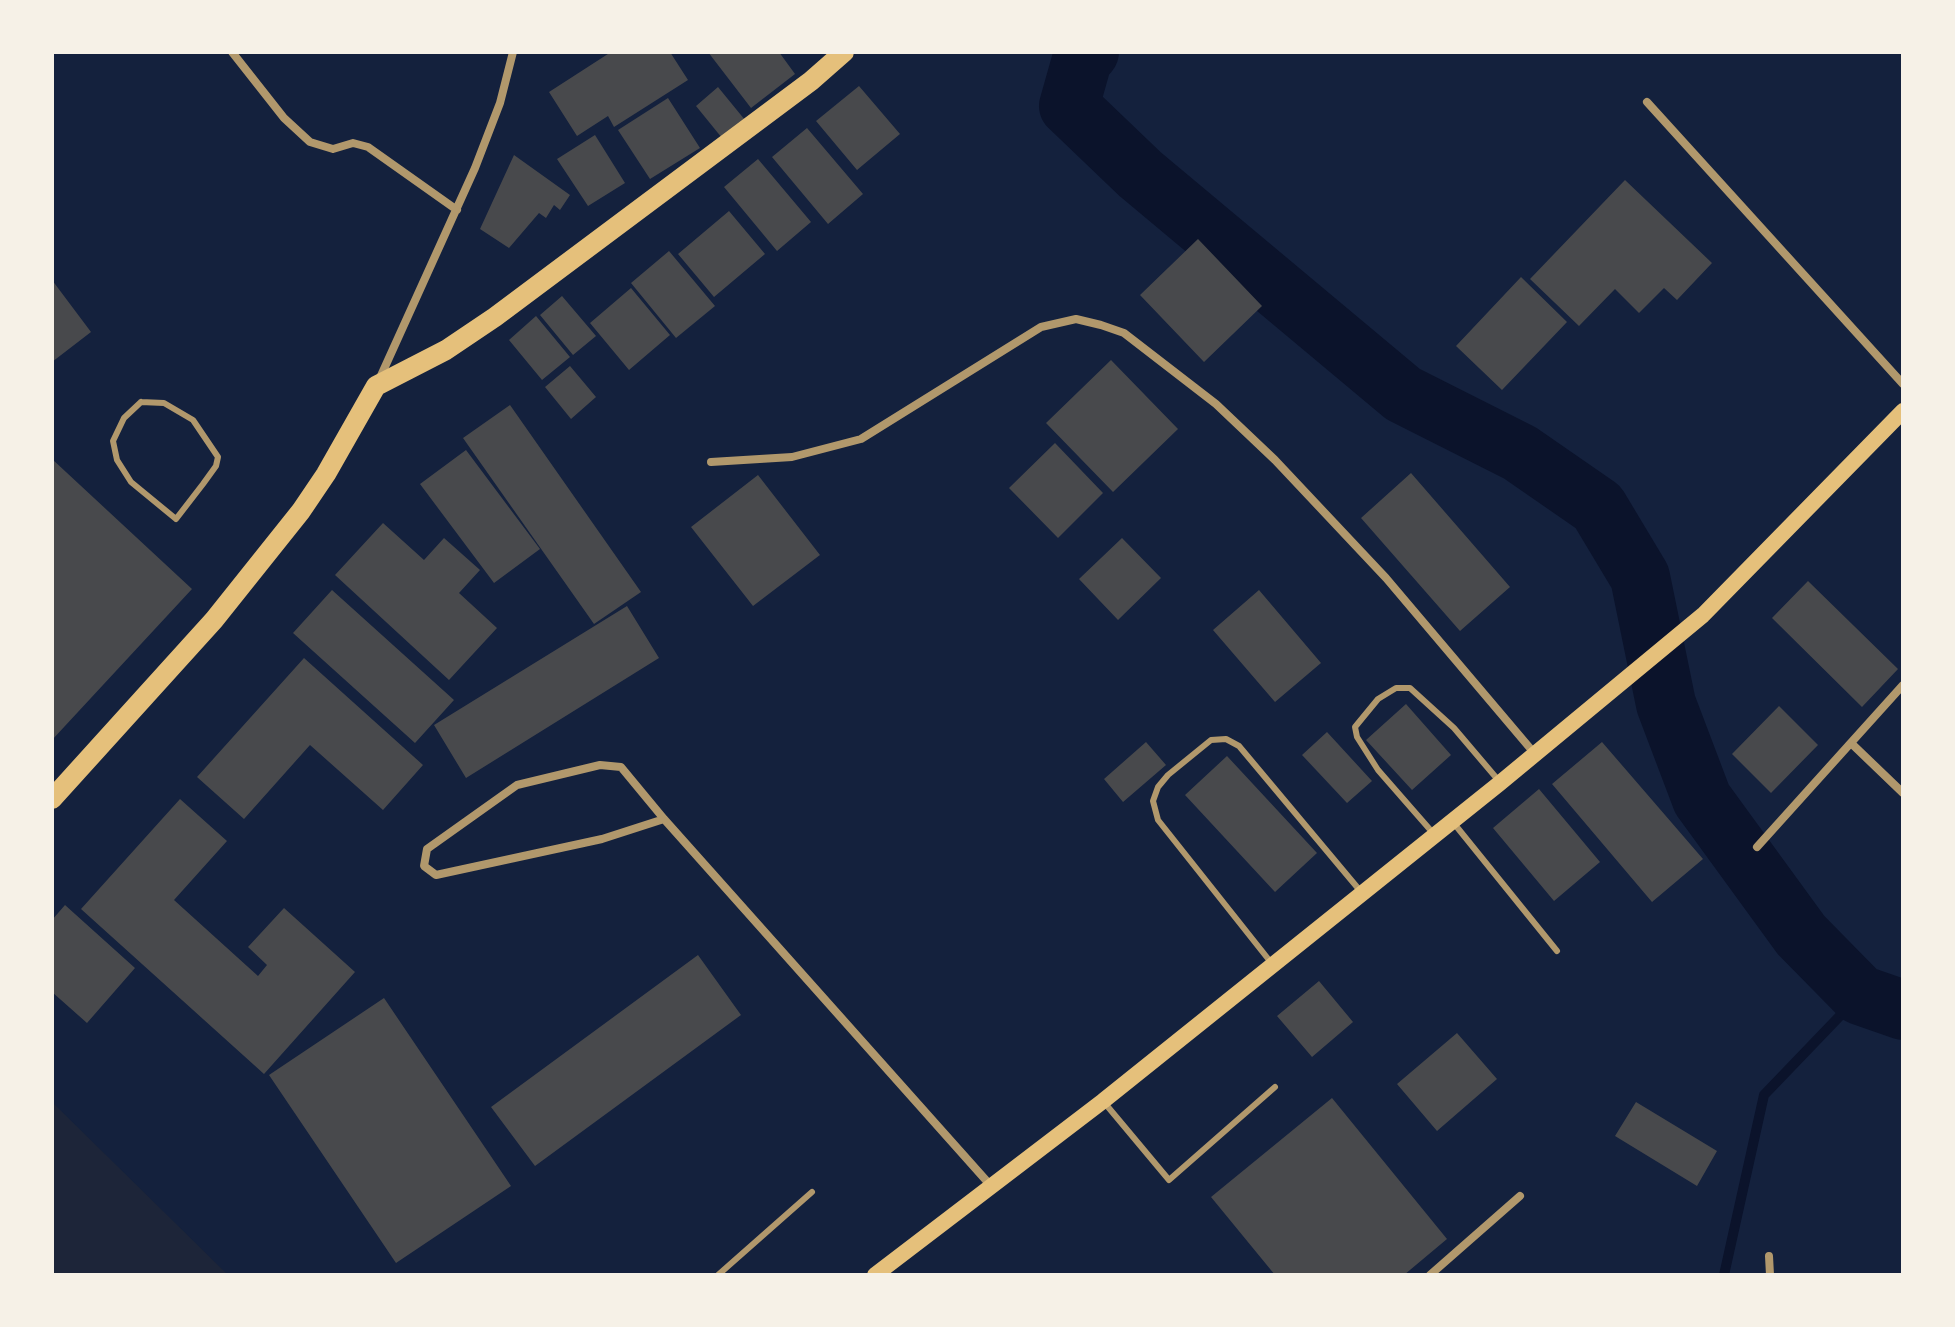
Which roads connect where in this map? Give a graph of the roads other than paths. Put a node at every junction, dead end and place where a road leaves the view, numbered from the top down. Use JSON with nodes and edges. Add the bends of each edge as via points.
{"nodes":[{"id":1,"x":232,"y":52,"type":"edge"},
{"id":2,"x":513,"y":52,"type":"edge"},
{"id":3,"x":844,"y":52,"type":"edge"},
{"id":4,"x":1647,"y":102,"type":"dead end"},
{"id":5,"x":457,"y":210,"type":"junction"},
{"id":6,"x":1903,"y":384,"type":"edge"},
{"id":7,"x":376,"y":386,"type":"junction"},
{"id":8,"x":1903,"y":411,"type":"edge"},
{"id":9,"x":711,"y":462,"type":"dead end"},
{"id":10,"x":176,"y":519,"type":"joint"},
{"id":11,"x":1903,"y":685,"type":"edge"},
{"id":12,"x":1852,"y":744,"type":"junction"},
{"id":13,"x":1535,"y":754,"type":"junction"},
{"id":14,"x":1500,"y":783,"type":"junction"},
{"id":15,"x":1903,"y":793,"type":"edge"},
{"id":16,"x":52,"y":799,"type":"edge"},
{"id":17,"x":664,"y":819,"type":"junction"},
{"id":18,"x":1452,"y":821,"type":"junction"},
{"id":19,"x":1435,"y":835,"type":"junction"},
{"id":20,"x":1757,"y":847,"type":"dead end"},
{"id":21,"x":1362,"y":893,"type":"junction"},
{"id":22,"x":1557,"y":951,"type":"dead end"},
{"id":23,"x":1273,"y":965,"type":"junction"},
{"id":24,"x":1275,"y":1087,"type":"dead end"},
{"id":25,"x":1103,"y":1101,"type":"junction"},
{"id":26,"x":992,"y":1187,"type":"junction"},
{"id":27,"x":812,"y":1192,"type":"dead end"},
{"id":28,"x":1520,"y":1196,"type":"dead end"},
{"id":29,"x":1769,"y":1256,"type":"dead end"},
{"id":30,"x":718,"y":1275,"type":"edge"},
{"id":31,"x":875,"y":1275,"type":"edge"},
{"id":32,"x":1430,"y":1275,"type":"edge"},
{"id":33,"x":1770,"y":1275,"type":"edge"}],
"edges":[{"from":1,"to":5,"type":"street","via":[[310,142],[333,149],[353,143],[368,147]]},
{"from":2,"to":5,"type":"street","via":[[500,103]]},
{"from":3,"to":7,"type":"main road","via":[[495,317]]},
{"from":4,"to":6,"type":"street"},
{"from":5,"to":7,"type":"street"},
{"from":7,"to":16,"type":"main road","via":[[301,511],[214,620]]},
{"from":8,"to":13,"type":"main road","via":[[1703,615]]},
{"from":9,"to":13,"type":"street","via":[[792,457],[861,439],[1041,327],[1076,319],[1124,333],[1216,404],[1275,460],[1386,578]]},
{"from":10,"to":10,"type":"lane","via":[[131,482],[117,460],[113,441],[124,418],[141,402],[164,403],[193,420],[218,457]]},
{"from":11,"to":12,"type":"street"},
{"from":12,"to":15,"type":"street"},
{"from":12,"to":20,"type":"street"},
{"from":13,"to":14,"type":"main road"},
{"from":14,"to":18,"type":"main road"},
{"from":14,"to":19,"type":"lane","via":[[1454,728],[1410,688],[1396,688],[1378,699],[1355,727],[1357,737],[1378,770]]},
{"from":17,"to":17,"type":"street","via":[[621,767],[600,765],[517,785],[427,849],[424,866],[436,875],[602,839]]},
{"from":17,"to":26,"type":"street"},
{"from":18,"to":19,"type":"main road"},
{"from":18,"to":22,"type":"lane"},
{"from":19,"to":21,"type":"main road"},
{"from":21,"to":23,"type":"main road"},
{"from":21,"to":23,"type":"lane","via":[[1239,746],[1226,739],[1211,740],[1158,787],[1153,801],[1158,820]]},
{"from":23,"to":25,"type":"main road"},
{"from":24,"to":25,"type":"lane","via":[[1169,1180]]},
{"from":25,"to":26,"type":"main road"},
{"from":26,"to":31,"type":"main road"},
{"from":27,"to":30,"type":"lane"},
{"from":28,"to":32,"type":"street"},
{"from":29,"to":33,"type":"street"}]}
